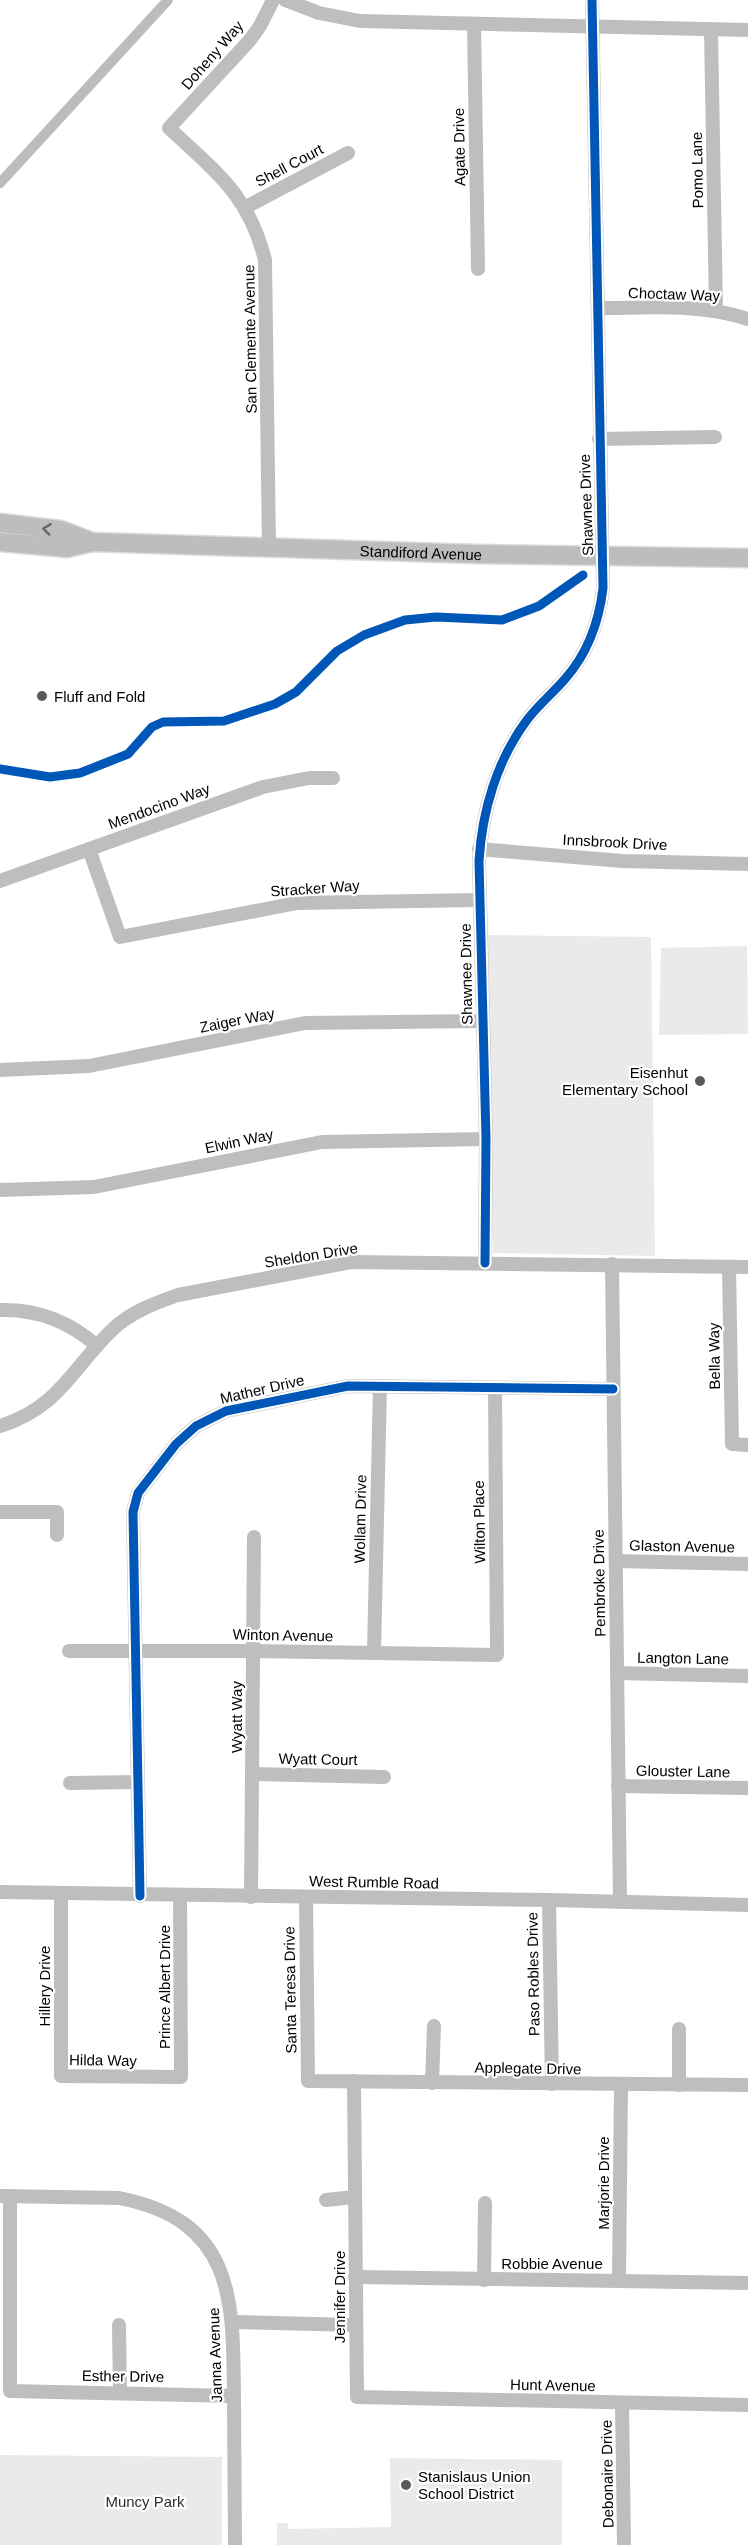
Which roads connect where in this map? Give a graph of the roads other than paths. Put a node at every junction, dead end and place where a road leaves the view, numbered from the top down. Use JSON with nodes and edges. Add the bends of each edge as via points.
{"nodes":[{"id":1,"x":273,"y":0,"type":"edge"},
{"id":2,"x":285,"y":0,"type":"edge"},
{"id":3,"x":592,"y":0,"type":"edge"},
{"id":4,"x":321,"y":7,"type":"edge"},
{"id":5,"x":474,"y":24,"type":"junction"},
{"id":6,"x":592,"y":28,"type":"junction"},
{"id":7,"x":711,"y":30,"type":"junction"},
{"id":8,"x":748,"y":30,"type":"edge"},
{"id":9,"x":169,"y":128,"type":"joint"},
{"id":10,"x":348,"y":153,"type":"dead end"},
{"id":11,"x":246,"y":207,"type":"junction"},
{"id":12,"x":478,"y":269,"type":"dead end"},
{"id":13,"x":598,"y":308,"type":"junction"},
{"id":14,"x":716,"y":310,"type":"junction"},
{"id":15,"x":748,"y":319,"type":"edge"},
{"id":16,"x":715,"y":437,"type":"dead end"},
{"id":17,"x":600,"y":439,"type":"junction"},
{"id":18,"x":0,"y":523,"type":"edge"},
{"id":19,"x":0,"y":542,"type":"edge"},
{"id":20,"x":92,"y":543,"type":"junction"},
{"id":21,"x":269,"y":548,"type":"junction"},
{"id":22,"x":602,"y":555,"type":"junction"},
{"id":23,"x":748,"y":558,"type":"edge"},
{"id":24,"x":333,"y":778,"type":"dead end"},
{"id":25,"x":89,"y":849,"type":"junction"},
{"id":26,"x":479,"y":849,"type":"junction"},
{"id":27,"x":748,"y":864,"type":"edge"},
{"id":28,"x":0,"y":882,"type":"edge"},
{"id":29,"x":479,"y":900,"type":"junction"},
{"id":30,"x":482,"y":1021,"type":"junction"},
{"id":31,"x":0,"y":1070,"type":"edge"},
{"id":32,"x":486,"y":1139,"type":"junction"},
{"id":33,"x":0,"y":1190,"type":"edge"},
{"id":34,"x":485,"y":1263,"type":"junction"},
{"id":35,"x":612,"y":1264,"type":"junction"},
{"id":36,"x":729,"y":1267,"type":"junction"},
{"id":37,"x":748,"y":1267,"type":"edge"},
{"id":38,"x":0,"y":1310,"type":"edge"},
{"id":39,"x":98,"y":1346,"type":"junction"},
{"id":40,"x":380,"y":1386,"type":"junction"},
{"id":41,"x":495,"y":1388,"type":"junction"},
{"id":42,"x":613,"y":1389,"type":"junction"},
{"id":43,"x":0,"y":1426,"type":"edge"},
{"id":44,"x":748,"y":1445,"type":"edge"},
{"id":45,"x":0,"y":1512,"type":"edge"},
{"id":46,"x":57,"y":1535,"type":"dead end"},
{"id":47,"x":254,"y":1537,"type":"dead end"},
{"id":48,"x":616,"y":1561,"type":"junction"},
{"id":49,"x":748,"y":1564,"type":"edge"},
{"id":50,"x":136,"y":1650,"type":"junction"},
{"id":51,"x":69,"y":1651,"type":"dead end"},
{"id":52,"x":253,"y":1651,"type":"junction"},
{"id":53,"x":374,"y":1652,"type":"junction"},
{"id":54,"x":497,"y":1655,"type":"joint"},
{"id":55,"x":617,"y":1673,"type":"junction"},
{"id":56,"x":748,"y":1676,"type":"edge"},
{"id":57,"x":252,"y":1774,"type":"junction"},
{"id":58,"x":384,"y":1777,"type":"dead end"},
{"id":59,"x":138,"y":1782,"type":"junction"},
{"id":60,"x":70,"y":1784,"type":"dead end"},
{"id":61,"x":618,"y":1786,"type":"junction"},
{"id":62,"x":748,"y":1788,"type":"edge"},
{"id":63,"x":0,"y":1892,"type":"edge"},
{"id":64,"x":61,"y":1895,"type":"junction"},
{"id":65,"x":140,"y":1896,"type":"junction"},
{"id":66,"x":180,"y":1896,"type":"junction"},
{"id":67,"x":251,"y":1897,"type":"junction"},
{"id":68,"x":306,"y":1897,"type":"junction"},
{"id":69,"x":549,"y":1900,"type":"junction"},
{"id":70,"x":620,"y":1902,"type":"junction"},
{"id":71,"x":748,"y":1905,"type":"edge"},
{"id":72,"x":434,"y":2026,"type":"dead end"},
{"id":73,"x":679,"y":2029,"type":"dead end"},
{"id":74,"x":61,"y":2076,"type":"joint"},
{"id":75,"x":181,"y":2077,"type":"joint"},
{"id":76,"x":308,"y":2081,"type":"joint"},
{"id":77,"x":354,"y":2081,"type":"junction"},
{"id":78,"x":432,"y":2083,"type":"junction"},
{"id":79,"x":552,"y":2084,"type":"junction"},
{"id":80,"x":621,"y":2085,"type":"junction"},
{"id":81,"x":679,"y":2085,"type":"junction"},
{"id":82,"x":748,"y":2085,"type":"edge"},
{"id":83,"x":5,"y":2196,"type":"edge"},
{"id":84,"x":355,"y":2198,"type":"junction"},
{"id":85,"x":326,"y":2200,"type":"dead end"},
{"id":86,"x":485,"y":2204,"type":"dead end"},
{"id":87,"x":355,"y":2277,"type":"junction"},
{"id":88,"x":484,"y":2280,"type":"junction"},
{"id":89,"x":619,"y":2280,"type":"junction"},
{"id":90,"x":748,"y":2283,"type":"edge"},
{"id":91,"x":233,"y":2322,"type":"junction"},
{"id":92,"x":119,"y":2325,"type":"dead end"},
{"id":93,"x":355,"y":2325,"type":"junction"},
{"id":94,"x":120,"y":2393,"type":"junction"},
{"id":95,"x":234,"y":2396,"type":"junction"},
{"id":96,"x":357,"y":2397,"type":"joint"},
{"id":97,"x":622,"y":2403,"type":"junction"},
{"id":98,"x":748,"y":2405,"type":"edge"},
{"id":99,"x":235,"y":2545,"type":"edge"},
{"id":100,"x":624,"y":2545,"type":"edge"}],
"edges":[{"from":1,"to":9,"type":"street","name":"Doheny Way","via":[[250,40]]},
{"from":2,"to":4,"type":"street"},
{"from":3,"to":6,"type":"street","name":"Shawnee Drive"},
{"from":4,"to":5,"type":"street","via":[[360,21]]},
{"from":5,"to":6,"type":"street"},
{"from":5,"to":12,"type":"street","name":"Agate Drive"},
{"from":6,"to":7,"type":"street"},
{"from":6,"to":13,"type":"street","name":"Shawnee Drive"},
{"from":7,"to":8,"type":"street"},
{"from":7,"to":14,"type":"street","name":"Pomo Lane"},
{"from":9,"to":11,"type":"street","name":"San Clemente Avenue","via":[[221,176]]},
{"from":10,"to":11,"type":"street","name":"Shell Court"},
{"from":11,"to":21,"type":"street","name":"San Clemente Avenue","via":[[260,240],[267,282]]},
{"from":13,"to":14,"type":"street","name":"Choctaw Way"},
{"from":13,"to":17,"type":"street","name":"Shawnee Drive"},
{"from":14,"to":15,"type":"street","name":"Choctaw Way"},
{"from":16,"to":17,"type":"street"},
{"from":17,"to":22,"type":"street","name":"Shawnee Drive"},
{"from":20,"to":18,"type":"main road","name":"Standiford Avenue","one_way":true,"via":[[61,531]]},
{"from":19,"to":20,"type":"main road","name":"Standiford Avenue","via":[[67,548]]},
{"from":20,"to":21,"type":"main road","name":"Standiford Avenue"},
{"from":21,"to":22,"type":"main road","name":"Standiford Avenue"},
{"from":22,"to":23,"type":"main road","name":"Standiford Avenue"},
{"from":22,"to":26,"type":"street","name":"Shawnee Drive","via":[[603,588],[594,631],[576,665],[527,720],[502,761],[483,821]]},
{"from":24,"to":25,"type":"street","name":"Mendocino Way","via":[[309,778],[263,787]]},
{"from":25,"to":28,"type":"street","name":"Mendocino Way"},
{"from":25,"to":29,"type":"street","name":"Stracker Way","via":[[120,937],[297,903]]},
{"from":26,"to":27,"type":"street","name":"Innsbrook Drive","via":[[622,861]]},
{"from":26,"to":29,"type":"street","name":"Shawnee Drive"},
{"from":29,"to":30,"type":"street","name":"Shawnee Drive"},
{"from":30,"to":31,"type":"street","name":"Zaiger Way","via":[[305,1023],[88,1066]]},
{"from":30,"to":32,"type":"street","name":"Shawnee Drive"},
{"from":32,"to":33,"type":"street","name":"Elwin Way","via":[[322,1142],[94,1187]]},
{"from":32,"to":34,"type":"street","name":"Shawnee Drive"},
{"from":34,"to":35,"type":"street","name":"Sheldon Drive"},
{"from":34,"to":39,"type":"street","name":"Sheldon Drive","via":[[351,1262],[178,1296],[134,1313]]},
{"from":35,"to":36,"type":"street","name":"Sheldon Drive"},
{"from":35,"to":42,"type":"street","name":"Pembroke Drive"},
{"from":36,"to":37,"type":"street","name":"Sheldon Drive"},
{"from":36,"to":44,"type":"street","name":"Bella Way","via":[[732,1444]]},
{"from":38,"to":39,"type":"street","via":[[51,1316]]},
{"from":39,"to":43,"type":"street","name":"Sheldon Drive","via":[[48,1401]]},
{"from":40,"to":41,"type":"street","name":"Mather Drive"},
{"from":40,"to":50,"type":"street","name":"Mather Drive","via":[[348,1386],[226,1411],[196,1426],[176,1444],[135,1500]]},
{"from":40,"to":53,"type":"street","name":"Wollam Drive"},
{"from":41,"to":42,"type":"street","name":"Mather Drive"},
{"from":41,"to":54,"type":"street","name":"Wilton Place"},
{"from":42,"to":48,"type":"street","name":"Pembroke Drive"},
{"from":45,"to":46,"type":"street","via":[[57,1512]]},
{"from":47,"to":52,"type":"street","name":"Wyatt Way"},
{"from":48,"to":49,"type":"street","name":"Glaston Avenue"},
{"from":48,"to":55,"type":"street","name":"Pembroke Drive"},
{"from":50,"to":51,"type":"street","name":"Winton Avenue"},
{"from":50,"to":52,"type":"street","name":"Winton Avenue"},
{"from":50,"to":59,"type":"street","name":"Mather Drive"},
{"from":52,"to":53,"type":"street","name":"Winton Avenue"},
{"from":52,"to":57,"type":"street","name":"Wyatt Way"},
{"from":53,"to":54,"type":"street","name":"Winton Avenue"},
{"from":55,"to":56,"type":"street","name":"Langton Lane"},
{"from":55,"to":61,"type":"street","name":"Pembroke Drive"},
{"from":57,"to":58,"type":"street","name":"Wyatt Court"},
{"from":57,"to":67,"type":"street","name":"Wyatt Way"},
{"from":59,"to":60,"type":"street"},
{"from":59,"to":65,"type":"street","name":"Mather Drive"},
{"from":61,"to":62,"type":"street","name":"Glouster Lane"},
{"from":61,"to":70,"type":"street","name":"Pembroke Drive"},
{"from":63,"to":64,"type":"street","name":"West Rumble Road"},
{"from":64,"to":65,"type":"street","name":"West Rumble Road"},
{"from":64,"to":74,"type":"street","name":"Hillery Drive"},
{"from":65,"to":66,"type":"street","name":"West Rumble Road"},
{"from":66,"to":67,"type":"street","name":"West Rumble Road"},
{"from":66,"to":75,"type":"street","name":"Prince Albert Drive"},
{"from":67,"to":68,"type":"street","name":"West Rumble Road"},
{"from":68,"to":69,"type":"street","name":"West Rumble Road"},
{"from":68,"to":76,"type":"street","name":"Santa Teresa Drive"},
{"from":69,"to":70,"type":"street","name":"West Rumble Road"},
{"from":69,"to":79,"type":"street","name":"Paso Robles Drive"},
{"from":70,"to":71,"type":"street","name":"West Rumble Road"},
{"from":72,"to":78,"type":"street"},
{"from":73,"to":81,"type":"street"},
{"from":74,"to":75,"type":"street","name":"Hilda Way"},
{"from":76,"to":77,"type":"street","name":"Applegate Drive"},
{"from":77,"to":78,"type":"street","name":"Applegate Drive"},
{"from":77,"to":84,"type":"street","name":"Jennifer Drive"},
{"from":78,"to":79,"type":"street","name":"Applegate Drive"},
{"from":79,"to":80,"type":"street","name":"Applegate Drive"},
{"from":80,"to":81,"type":"street","name":"Applegate Drive"},
{"from":80,"to":89,"type":"street","name":"Marjorie Drive"},
{"from":81,"to":82,"type":"street","name":"Applegate Drive"},
{"from":83,"to":91,"type":"street","name":"Janna Avenue","via":[[119,2198],[168,2214],[210,2251],[226,2283]]},
{"from":83,"to":94,"type":"street","name":"Esther Drive","via":[[10,2391]]},
{"from":84,"to":85,"type":"street"},
{"from":84,"to":87,"type":"street","name":"Jennifer Drive"},
{"from":86,"to":88,"type":"street"},
{"from":87,"to":88,"type":"street","name":"Robbie Avenue"},
{"from":87,"to":93,"type":"street","name":"Jennifer Drive"},
{"from":88,"to":89,"type":"street","name":"Robbie Avenue"},
{"from":89,"to":90,"type":"street","name":"Robbie Avenue"},
{"from":91,"to":93,"type":"street"},
{"from":91,"to":95,"type":"street","name":"Janna Avenue"},
{"from":92,"to":94,"type":"street"},
{"from":93,"to":96,"type":"street","name":"Jennifer Drive"},
{"from":94,"to":95,"type":"street","name":"Esther Drive"},
{"from":95,"to":99,"type":"street","name":"Janna Avenue"},
{"from":96,"to":97,"type":"street","name":"Hunt Avenue"},
{"from":97,"to":98,"type":"street","name":"Hunt Avenue"},
{"from":97,"to":100,"type":"street","name":"Debonaire Drive"}]}
